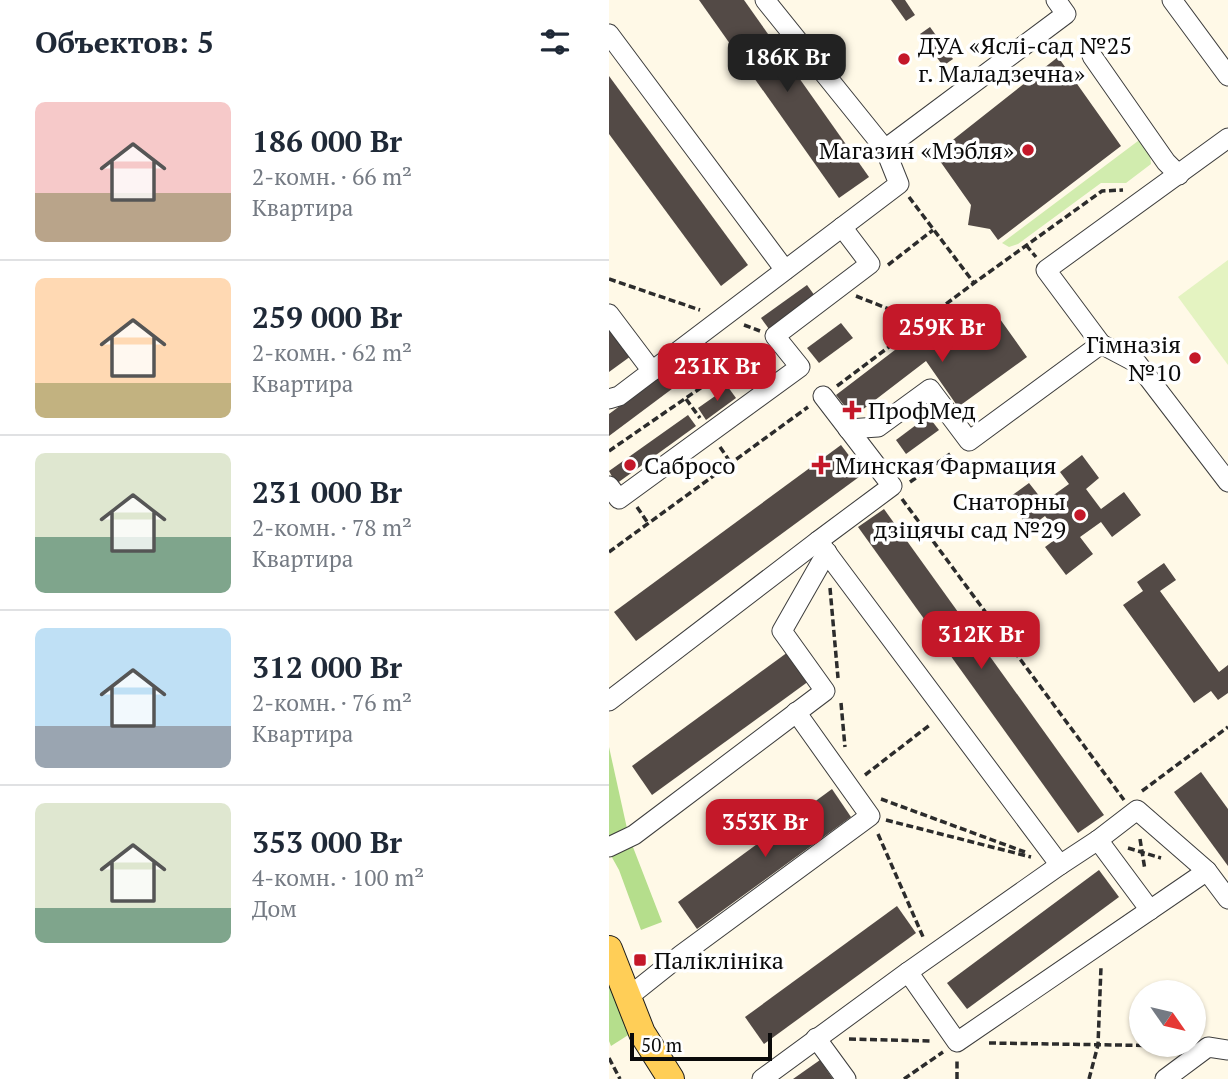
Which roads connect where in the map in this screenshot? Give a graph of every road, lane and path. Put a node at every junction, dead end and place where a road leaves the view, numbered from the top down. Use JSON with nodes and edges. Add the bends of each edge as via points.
{"nodes":[{"id":1,"x":765,"y":0,"type":"edge"},
{"id":2,"x":1056,"y":0,"type":"edge"},
{"id":3,"x":1172,"y":0,"type":"edge"},
{"id":4,"x":609,"y":34,"type":"edge"},
{"id":5,"x":1092,"y":56,"type":"dead end"},
{"id":6,"x":1228,"y":76,"type":"edge"},
{"id":7,"x":1228,"y":138,"type":"edge"},
{"id":8,"x":885,"y":149,"type":"junction"},
{"id":9,"x":1179,"y":175,"type":"junction"},
{"id":10,"x":899,"y":184,"type":"junction"},
{"id":11,"x":1127,"y":190,"type":"dead end"},
{"id":12,"x":842,"y":227,"type":"junction"},
{"id":13,"x":785,"y":270,"type":"junction"},
{"id":14,"x":609,"y":279,"type":"edge"},
{"id":15,"x":974,"y":283,"type":"junction"},
{"id":16,"x":851,"y":294,"type":"dead end"},
{"id":17,"x":705,"y":312,"type":"dead end"},
{"id":18,"x":609,"y":314,"type":"edge"},
{"id":19,"x":922,"y":322,"type":"junction"},
{"id":20,"x":740,"y":324,"type":"dead end"},
{"id":21,"x":775,"y":336,"type":"junction"},
{"id":22,"x":1101,"y":344,"type":"junction"},
{"id":23,"x":652,"y":371,"type":"junction"},
{"id":24,"x":823,"y":396,"type":"junction"},
{"id":25,"x":609,"y":399,"type":"edge"},
{"id":26,"x":848,"y":429,"type":"junction"},
{"id":27,"x":969,"y":441,"type":"junction"},
{"id":28,"x":609,"y":451,"type":"edge"},
{"id":29,"x":1228,"y":482,"type":"edge"},
{"id":30,"x":609,"y":486,"type":"edge"},
{"id":31,"x":894,"y":489,"type":"junction"},
{"id":32,"x":822,"y":547,"type":"junction"},
{"id":33,"x":609,"y":552,"type":"edge"},
{"id":34,"x":609,"y":701,"type":"edge"},
{"id":35,"x":796,"y":712,"type":"junction"},
{"id":36,"x":946,"y":712,"type":"junction"},
{"id":37,"x":1228,"y":727,"type":"edge"},
{"id":38,"x":849,"y":787,"type":"junction"},
{"id":39,"x":1131,"y":806,"type":"junction"},
{"id":40,"x":870,"y":816,"type":"junction"},
{"id":41,"x":1098,"y":840,"type":"junction"},
{"id":42,"x":609,"y":847,"type":"edge"},
{"id":43,"x":1142,"y":852,"type":"junction"},
{"id":44,"x":1168,"y":860,"type":"dead end"},
{"id":45,"x":1060,"y":864,"type":"junction"},
{"id":46,"x":1206,"y":871,"type":"junction"},
{"id":47,"x":1145,"y":875,"type":"dead end"},
{"id":48,"x":1228,"y":899,"type":"edge"},
{"id":49,"x":1150,"y":910,"type":"junction"},
{"id":50,"x":1101,"y":943,"type":"junction"},
{"id":51,"x":609,"y":949,"type":"edge"},
{"id":52,"x":931,"y":955,"type":"junction"},
{"id":53,"x":908,"y":972,"type":"junction"},
{"id":54,"x":627,"y":998,"type":"junction"},
{"id":55,"x":816,"y":1038,"type":"junction"},
{"id":56,"x":957,"y":1042,"type":"junction"},
{"id":57,"x":1098,"y":1045,"type":"junction"},
{"id":58,"x":1208,"y":1046,"type":"junction"},
{"id":59,"x":1228,"y":1050,"type":"edge"},
{"id":60,"x":609,"y":1058,"type":"edge"},
{"id":61,"x":620,"y":1079,"type":"edge"},
{"id":62,"x":671,"y":1079,"type":"edge"},
{"id":63,"x":762,"y":1079,"type":"edge"},
{"id":64,"x":846,"y":1079,"type":"edge"},
{"id":65,"x":904,"y":1079,"type":"edge"},
{"id":66,"x":957,"y":1079,"type":"edge"},
{"id":67,"x":1089,"y":1079,"type":"edge"},
{"id":68,"x":1165,"y":1079,"type":"edge"}],
"edges":[{"from":1,"to":8,"type":"lane"},
{"from":2,"to":8,"type":"lane","via":[[1066,14]]},
{"from":3,"to":6,"type":"lane"},
{"from":4,"to":13,"type":"lane"},
{"from":5,"to":9,"type":"lane"},
{"from":7,"to":9,"type":"lane"},
{"from":8,"to":10,"type":"lane"},
{"from":9,"to":22,"type":"lane","via":[[1046,270]]},
{"from":10,"to":12,"type":"lane"},
{"from":10,"to":15,"type":"path"},
{"from":11,"to":15,"type":"path","via":[[1102,191]]},
{"from":12,"to":13,"type":"lane"},
{"from":12,"to":21,"type":"lane","via":[[870,264]]},
{"from":13,"to":23,"type":"lane"},
{"from":14,"to":17,"type":"path"},
{"from":15,"to":19,"type":"path"},
{"from":16,"to":19,"type":"path"},
{"from":18,"to":23,"type":"lane"},
{"from":19,"to":24,"type":"path"},
{"from":20,"to":21,"type":"path"},
{"from":21,"to":28,"type":"path"},
{"from":21,"to":30,"type":"lane","via":[[800,367],[619,499]]},
{"from":22,"to":27,"type":"lane"},
{"from":22,"to":29,"type":"lane","via":[[1137,363]]},
{"from":23,"to":25,"type":"lane"},
{"from":24,"to":26,"type":"lane"},
{"from":24,"to":33,"type":"path"},
{"from":26,"to":27,"type":"lane","via":[[878,427],[930,389]]},
{"from":26,"to":31,"type":"lane"},
{"from":27,"to":31,"type":"path"},
{"from":31,"to":32,"type":"lane"},
{"from":31,"to":39,"type":"path"},
{"from":32,"to":34,"type":"lane"},
{"from":32,"to":35,"type":"lane","via":[[782,631],[825,691]]},
{"from":32,"to":36,"type":"lane"},
{"from":32,"to":38,"type":"path"},
{"from":35,"to":38,"type":"lane"},
{"from":35,"to":42,"type":"lane","via":[[635,835]]},
{"from":36,"to":38,"type":"path"},
{"from":36,"to":45,"type":"lane"},
{"from":37,"to":39,"type":"path"},
{"from":38,"to":40,"type":"lane"},
{"from":38,"to":45,"type":"path"},
{"from":39,"to":41,"type":"lane"},
{"from":39,"to":43,"type":"path"},
{"from":39,"to":46,"type":"lane"},
{"from":40,"to":45,"type":"path"},
{"from":40,"to":52,"type":"path"},
{"from":40,"to":54,"type":"lane"},
{"from":41,"to":43,"type":"path"},
{"from":41,"to":45,"type":"lane"},
{"from":41,"to":49,"type":"lane"},
{"from":43,"to":44,"type":"path"},
{"from":43,"to":47,"type":"path"},
{"from":45,"to":52,"type":"lane"},
{"from":46,"to":48,"type":"lane"},
{"from":46,"to":49,"type":"lane"},
{"from":49,"to":50,"type":"lane"},
{"from":50,"to":56,"type":"lane"},
{"from":50,"to":57,"type":"path"},
{"from":51,"to":54,"type":"main road"},
{"from":52,"to":53,"type":"lane"},
{"from":53,"to":55,"type":"lane"},
{"from":53,"to":56,"type":"lane"},
{"from":54,"to":62,"type":"main road","via":[[642,1033]]},
{"from":55,"to":56,"type":"path"},
{"from":55,"to":63,"type":"lane"},
{"from":55,"to":64,"type":"lane"},
{"from":56,"to":57,"type":"path"},
{"from":56,"to":65,"type":"path"},
{"from":56,"to":66,"type":"path"},
{"from":57,"to":58,"type":"path"},
{"from":57,"to":67,"type":"path"},
{"from":58,"to":59,"type":"lane"},
{"from":58,"to":68,"type":"lane"},
{"from":60,"to":61,"type":"path"}]}
